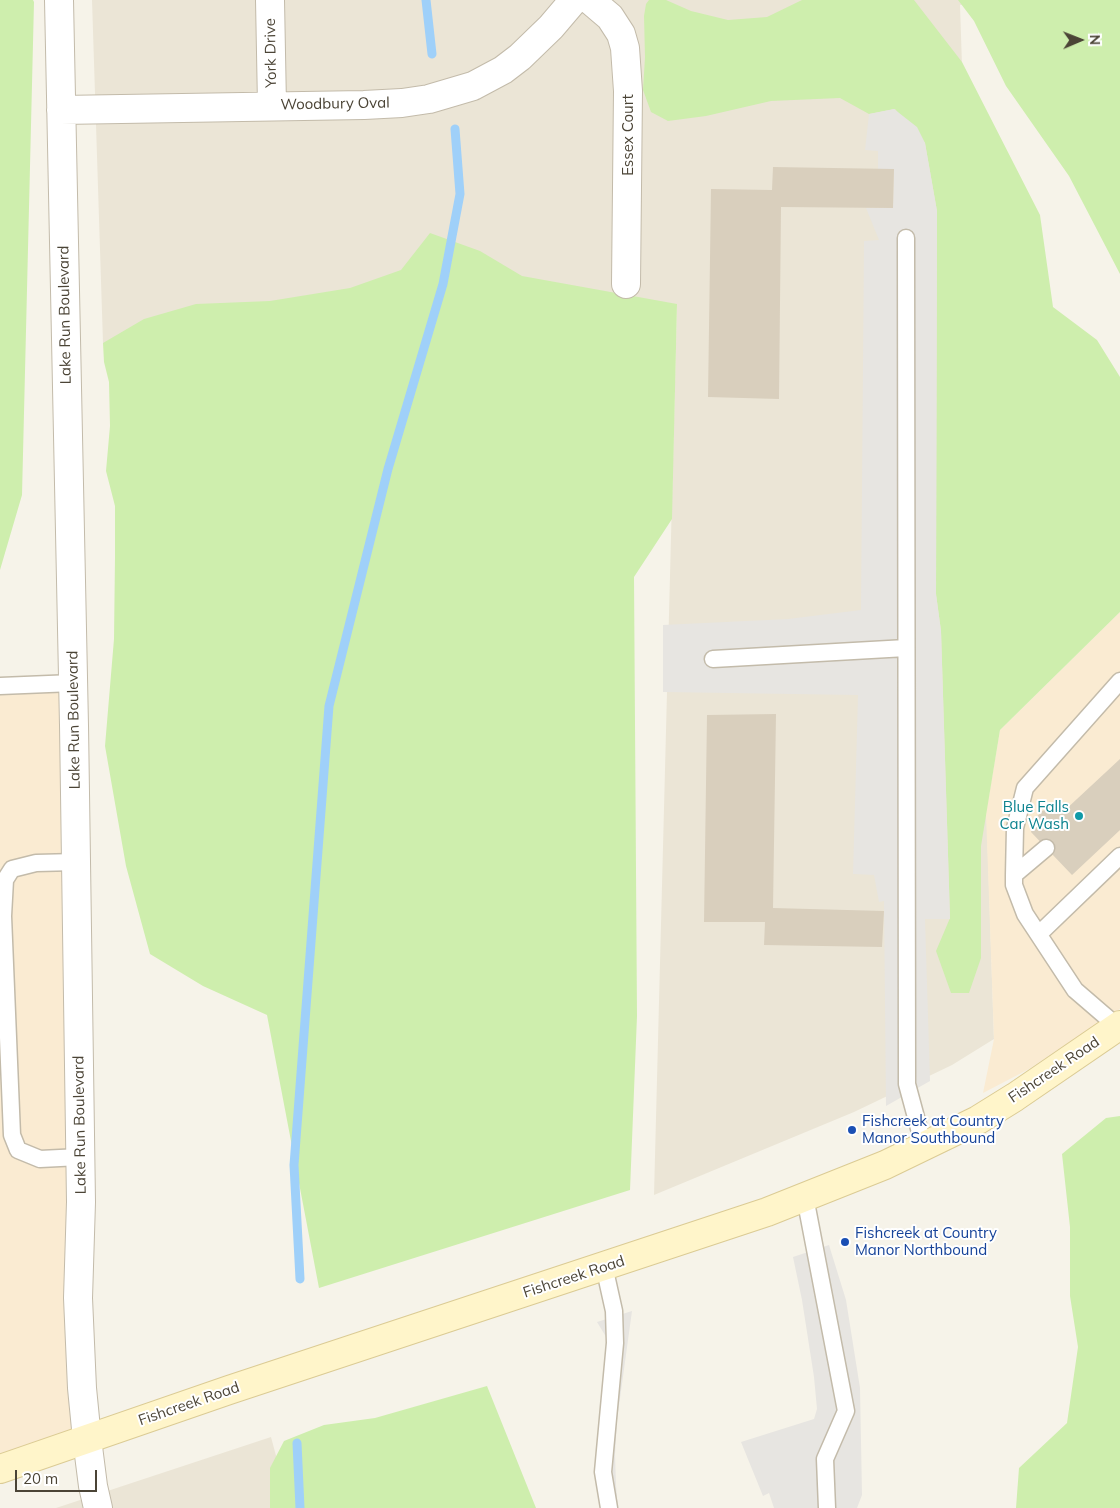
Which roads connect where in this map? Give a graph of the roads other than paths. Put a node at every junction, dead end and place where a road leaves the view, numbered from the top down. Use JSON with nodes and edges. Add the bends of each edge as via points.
{"nodes":[{"id":1,"x":59,"y":0,"type":"edge"},
{"id":2,"x":270,"y":0,"type":"edge"},
{"id":3,"x":574,"y":0,"type":"edge"},
{"id":4,"x":590,"y":0,"type":"edge"},
{"id":5,"x":272,"y":105,"type":"junction"},
{"id":6,"x":61,"y":110,"type":"junction"},
{"id":7,"x":906,"y":238,"type":"dead end"},
{"id":8,"x":626,"y":284,"type":"dead end"},
{"id":9,"x":906,"y":648,"type":"junction"},
{"id":10,"x":713,"y":659,"type":"dead end"},
{"id":11,"x":1120,"y":682,"type":"edge"},
{"id":12,"x":73,"y":683,"type":"junction"},
{"id":13,"x":0,"y":686,"type":"edge"},
{"id":14,"x":1046,"y":848,"type":"dead end"},
{"id":15,"x":1120,"y":856,"type":"edge"},
{"id":16,"x":76,"y":862,"type":"junction"},
{"id":17,"x":1014,"y":875,"type":"junction"},
{"id":18,"x":1039,"y":934,"type":"junction"},
{"id":19,"x":1119,"y":1026,"type":"edge"},
{"id":20,"x":924,"y":1147,"type":"junction"},
{"id":21,"x":80,"y":1157,"type":"junction"},
{"id":22,"x":806,"y":1197,"type":"junction"},
{"id":23,"x":604,"y":1266,"type":"junction"},
{"id":24,"x":87,"y":1440,"type":"junction"},
{"id":25,"x":0,"y":1469,"type":"edge"},
{"id":26,"x":98,"y":1508,"type":"edge"},
{"id":27,"x":609,"y":1508,"type":"edge"},
{"id":28,"x":826,"y":1508,"type":"edge"}],
"edges":[{"from":1,"to":6,"type":"street","name":"Lake Run Boulevard"},
{"from":2,"to":5,"type":"street","name":"York Drive"},
{"from":3,"to":5,"type":"street","name":"Woodbury Oval","via":[[520,57],[473,86],[402,103]]},
{"from":4,"to":8,"type":"street","name":"Essex Court","via":[[610,17],[625,48],[628,91]]},
{"from":5,"to":6,"type":"street","name":"Woodbury Oval"},
{"from":6,"to":12,"type":"street","name":"Lake Run Boulevard"},
{"from":7,"to":9,"type":"lane"},
{"from":9,"to":10,"type":"lane"},
{"from":9,"to":20,"type":"lane","via":[[907,1084]]},
{"from":11,"to":17,"type":"lane","via":[[1025,788],[1015,828]]},
{"from":12,"to":13,"type":"lane"},
{"from":12,"to":16,"type":"street","name":"Lake Run Boulevard"},
{"from":14,"to":17,"type":"lane"},
{"from":15,"to":18,"type":"lane"},
{"from":16,"to":21,"type":"street","name":"Lake Run Boulevard"},
{"from":16,"to":21,"type":"lane","via":[[36,863],[12,869],[5,880],[3,916],[12,1135],[18,1150],[40,1159]]},
{"from":17,"to":18,"type":"lane","via":[[1014,885],[1025,914]]},
{"from":18,"to":19,"type":"lane","via":[[1075,990]]},
{"from":19,"to":20,"type":"main road","name":"Fishcreek Road","via":[[1015,1098]]},
{"from":20,"to":22,"type":"main road","name":"Fishcreek Road"},
{"from":21,"to":24,"type":"street","name":"Lake Run Boulevard","via":[[78,1298]]},
{"from":22,"to":23,"type":"main road","name":"Fishcreek Road"},
{"from":22,"to":28,"type":"lane","via":[[846,1411],[825,1459]]},
{"from":23,"to":24,"type":"main road","name":"Fishcreek Road"},
{"from":23,"to":27,"type":"lane","via":[[614,1311],[615,1343],[602,1472]]},
{"from":24,"to":25,"type":"main road","name":"Fishcreek Road"},
{"from":24,"to":26,"type":"street","name":"Lake Run Boulevard"}]}
